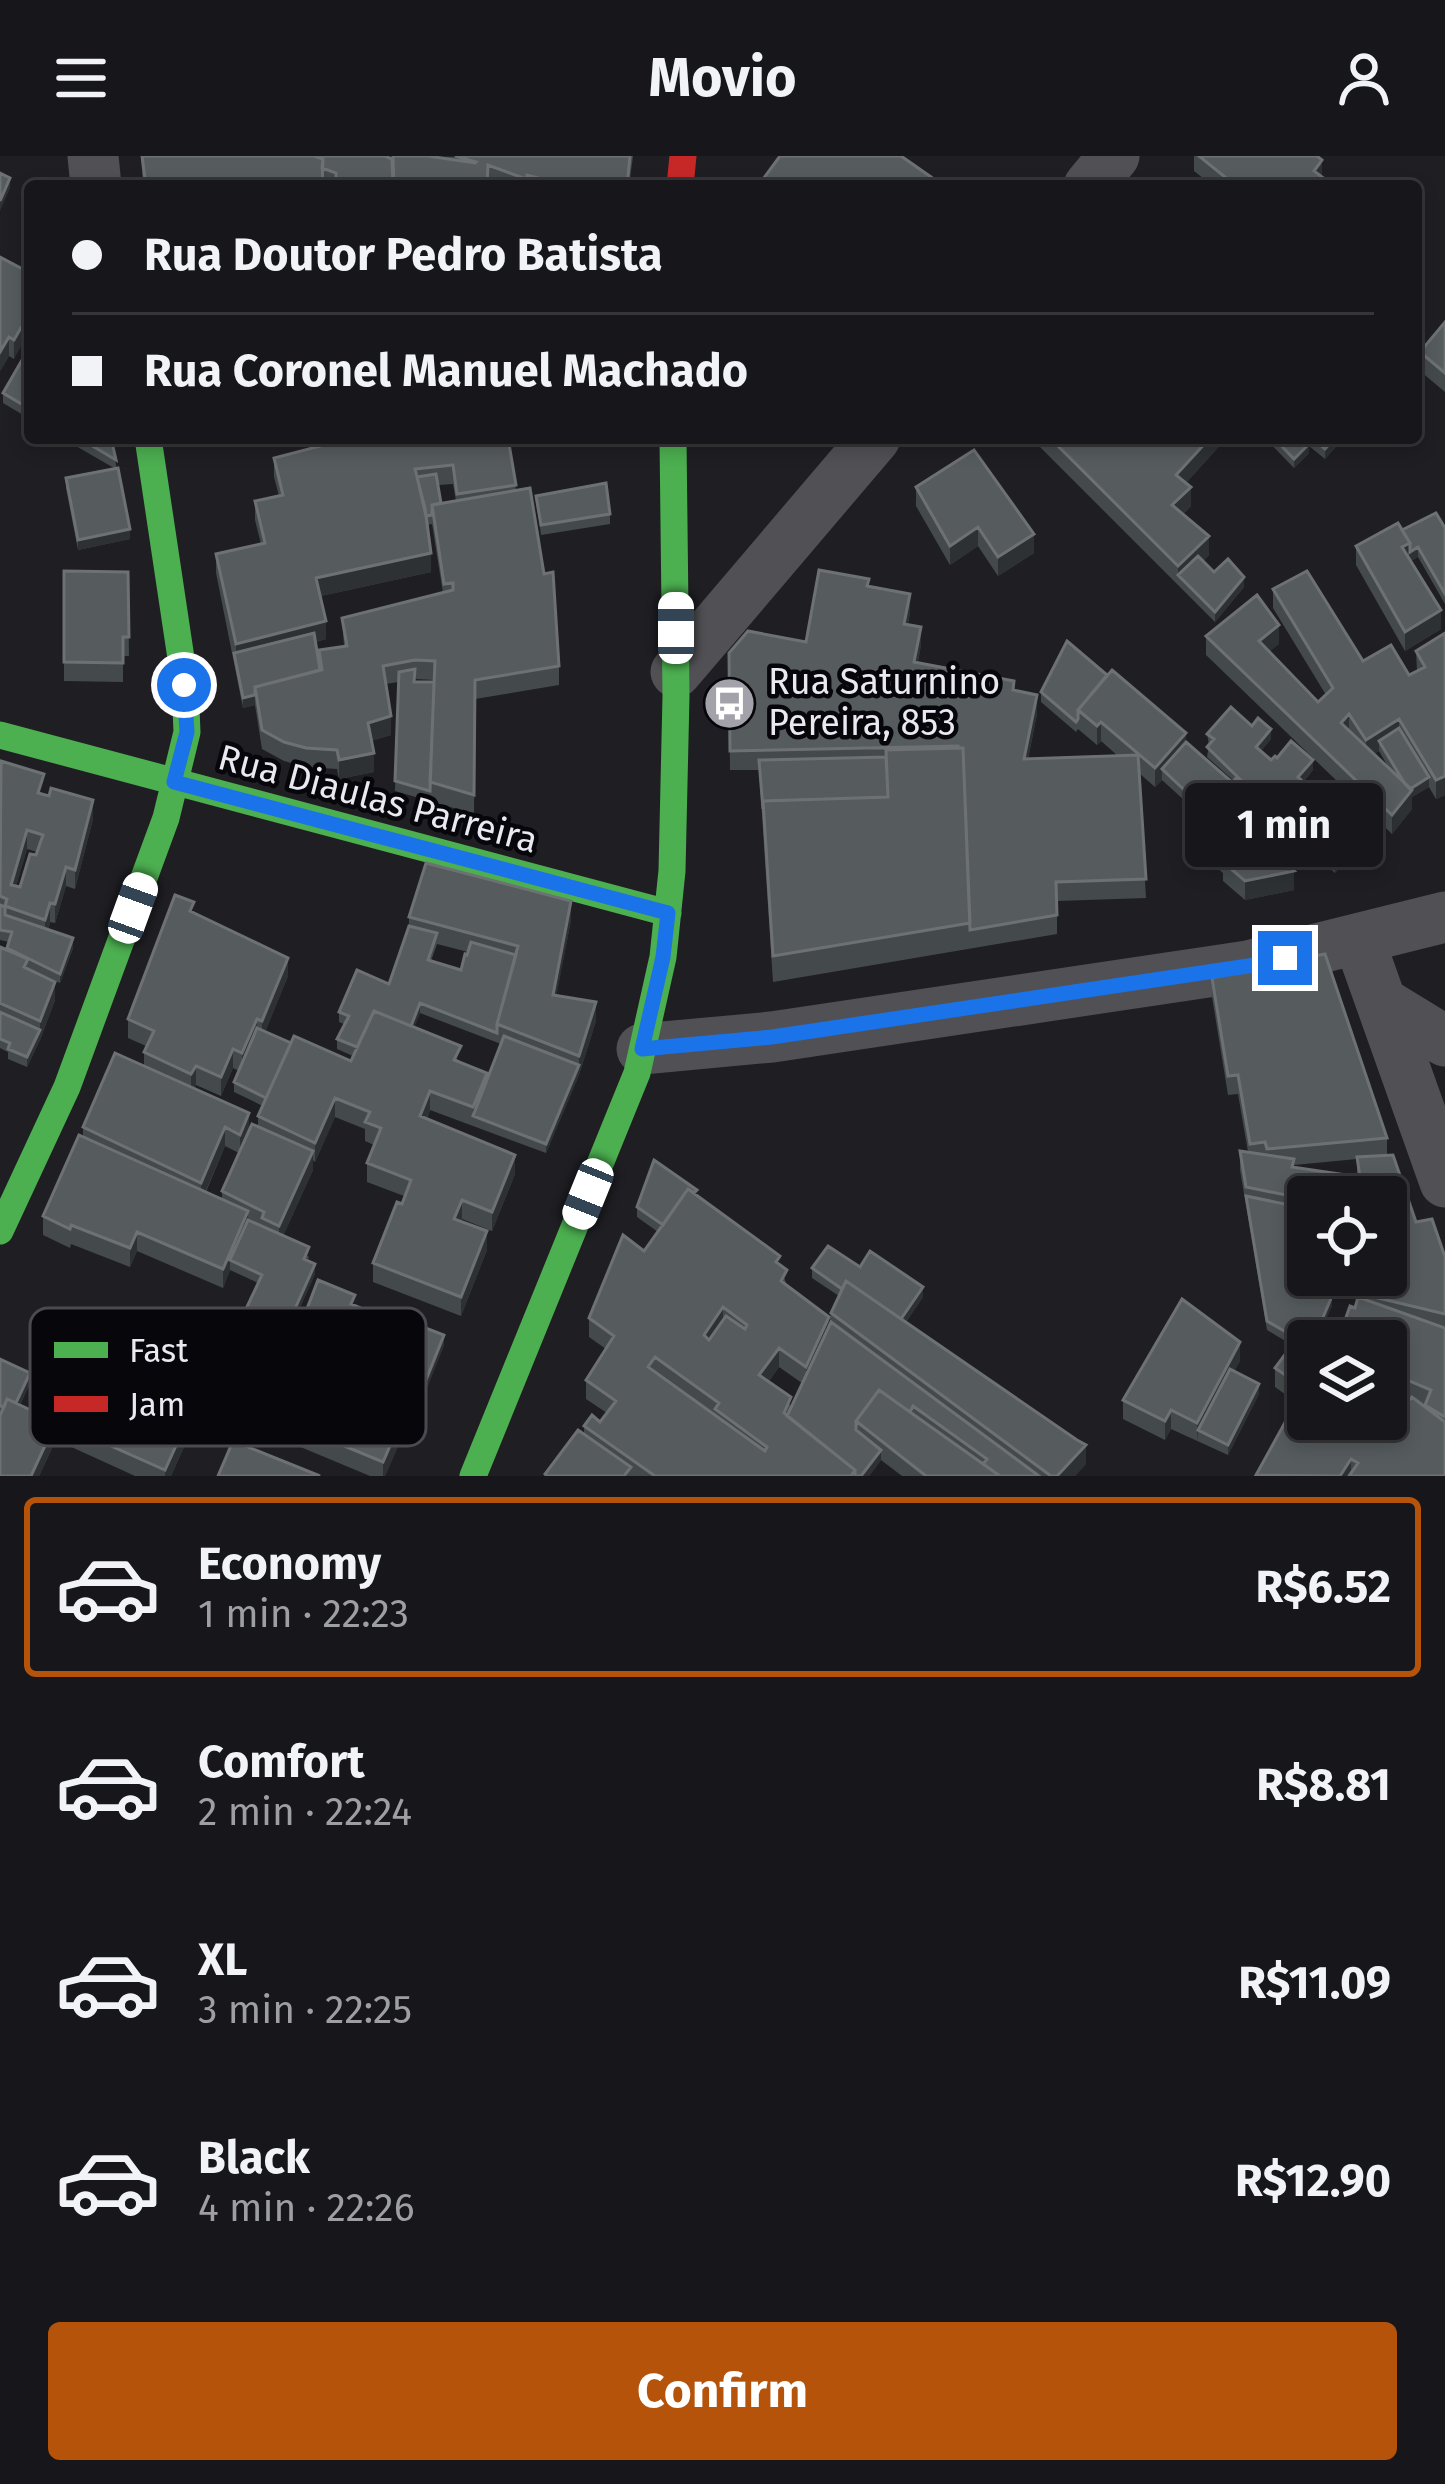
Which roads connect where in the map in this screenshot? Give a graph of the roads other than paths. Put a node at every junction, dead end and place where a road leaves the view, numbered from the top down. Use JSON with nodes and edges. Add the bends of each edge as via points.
{"nodes":[{"id":1,"x":1114,"y":156,"type":"edge"},
{"id":2,"x":1094,"y":180,"type":"edge"},
{"id":3,"x":149,"y":444,"type":"edge"},
{"id":4,"x":673,"y":444,"type":"edge"},
{"id":5,"x":870,"y":444,"type":"edge"},
{"id":6,"x":676,"y":672,"type":"junction"},
{"id":7,"x":0,"y":735,"type":"edge"},
{"id":8,"x":174,"y":782,"type":"junction"},
{"id":9,"x":668,"y":913,"type":"junction"},
{"id":10,"x":1445,"y":917,"type":"edge"},
{"id":11,"x":1359,"y":940,"type":"junction"},
{"id":12,"x":1384,"y":1003,"type":"junction"},
{"id":13,"x":1445,"y":1042,"type":"edge"},
{"id":14,"x":642,"y":1049,"type":"junction"},
{"id":15,"x":1445,"y":1182,"type":"edge"},
{"id":16,"x":0,"y":1231,"type":"edge"},
{"id":17,"x":473,"y":1476,"type":"edge"}],
"edges":[{"from":1,"to":2,"type":"street"},
{"from":3,"to":8,"type":"street","via":[[184,685],[187,732]]},
{"from":4,"to":6,"type":"street"},
{"from":5,"to":6,"type":"street"},
{"from":6,"to":9,"type":"street"},
{"from":7,"to":8,"type":"street","name":"Rua Diaulas Parreira"},
{"from":8,"to":9,"type":"street","name":"Rua Diaulas Parreira"},
{"from":8,"to":16,"type":"street","via":[[67,1087]]},
{"from":9,"to":14,"type":"street"},
{"from":10,"to":11,"type":"street"},
{"from":11,"to":12,"type":"street"},
{"from":11,"to":14,"type":"street","via":[[1226,970]]},
{"from":12,"to":13,"type":"street"},
{"from":12,"to":15,"type":"street"},
{"from":14,"to":17,"type":"street"}]}
